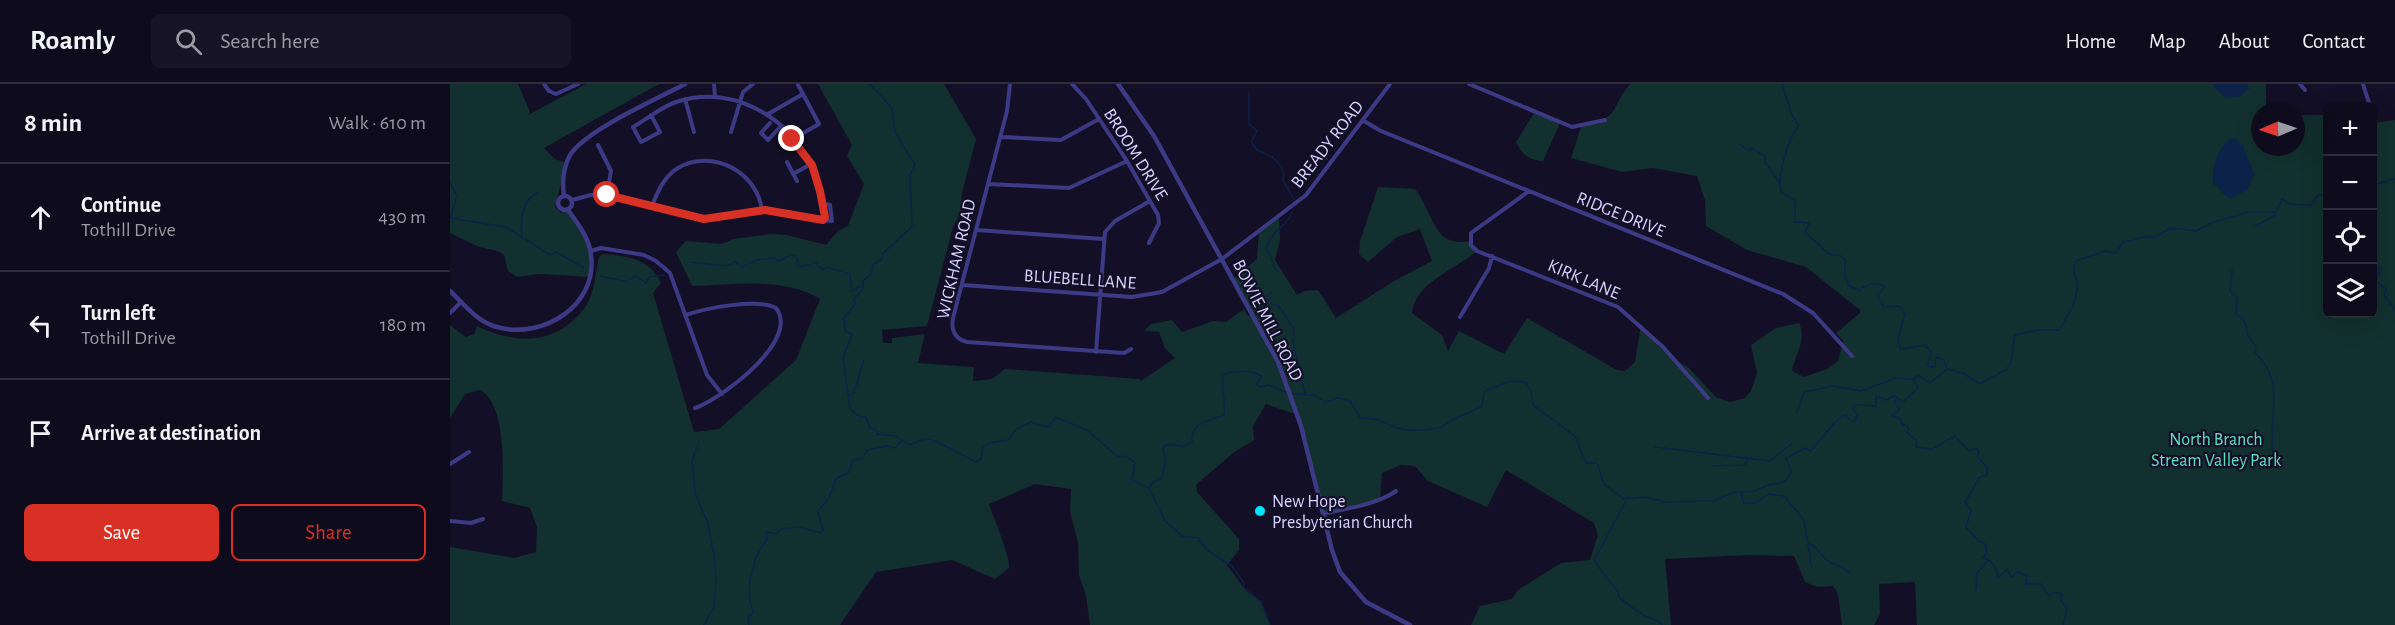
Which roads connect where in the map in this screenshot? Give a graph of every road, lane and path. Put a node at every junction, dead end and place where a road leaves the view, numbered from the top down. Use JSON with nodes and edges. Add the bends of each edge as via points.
{"nodes":[{"id":1,"x":544,"y":84,"type":"edge"},
{"id":2,"x":578,"y":84,"type":"edge"},
{"id":3,"x":685,"y":84,"type":"edge"},
{"id":4,"x":714,"y":84,"type":"edge"},
{"id":5,"x":753,"y":84,"type":"edge"},
{"id":6,"x":1010,"y":84,"type":"edge"},
{"id":7,"x":1071,"y":84,"type":"edge"},
{"id":8,"x":1118,"y":84,"type":"edge"},
{"id":9,"x":1390,"y":84,"type":"edge"},
{"id":10,"x":1469,"y":84,"type":"edge"},
{"id":11,"x":2300,"y":84,"type":"edge"},
{"id":12,"x":2363,"y":84,"type":"edge"},
{"id":13,"x":798,"y":85,"type":"edge"},
{"id":14,"x":745,"y":86,"type":"edge"},
{"id":15,"x":2305,"y":90,"type":"dead end"},
{"id":16,"x":803,"y":94,"type":"junction"},
{"id":17,"x":715,"y":96,"type":"junction"},
{"id":18,"x":685,"y":99,"type":"junction"},
{"id":19,"x":740,"y":100,"type":"junction"},
{"id":20,"x":2369,"y":102,"type":"edge"},
{"id":21,"x":768,"y":114,"type":"junction"},
{"id":22,"x":651,"y":115,"type":"junction"},
{"id":23,"x":1098,"y":119,"type":"junction"},
{"id":24,"x":1605,"y":120,"type":"dead end"},
{"id":25,"x":1364,"y":121,"type":"junction"},
{"id":26,"x":770,"y":123,"type":"dead end"},
{"id":27,"x":781,"y":126,"type":"junction"},
{"id":28,"x":694,"y":132,"type":"dead end"},
{"id":29,"x":731,"y":132,"type":"dead end"},
{"id":30,"x":1001,"y":137,"type":"junction"},
{"id":31,"x":792,"y":139,"type":"junction"},
{"id":32,"x":598,"y":145,"type":"dead end"},
{"id":33,"x":1127,"y":161,"type":"junction"},
{"id":34,"x":787,"y":162,"type":"dead end"},
{"id":35,"x":811,"y":164,"type":"junction"},
{"id":36,"x":793,"y":174,"type":"junction"},
{"id":37,"x":797,"y":181,"type":"dead end"},
{"id":38,"x":988,"y":184,"type":"junction"},
{"id":39,"x":1529,"y":191,"type":"junction"},
{"id":40,"x":607,"y":195,"type":"junction"},
{"id":41,"x":564,"y":196,"type":"junction"},
{"id":42,"x":572,"y":200,"type":"junction"},
{"id":43,"x":1150,"y":201,"type":"junction"},
{"id":44,"x":822,"y":203,"type":"junction"},
{"id":45,"x":652,"y":206,"type":"junction"},
{"id":46,"x":568,"y":210,"type":"junction"},
{"id":47,"x":762,"y":211,"type":"junction"},
{"id":48,"x":824,"y":220,"type":"junction"},
{"id":49,"x":977,"y":230,"type":"junction"},
{"id":50,"x":1103,"y":239,"type":"junction"},
{"id":51,"x":1149,"y":243,"type":"dead end"},
{"id":52,"x":591,"y":251,"type":"junction"},
{"id":53,"x":1492,"y":256,"type":"junction"},
{"id":54,"x":1222,"y":259,"type":"junction"},
{"id":55,"x":963,"y":285,"type":"junction"},
{"id":56,"x":450,"y":291,"type":"edge"},
{"id":57,"x":1099,"y":295,"type":"junction"},
{"id":58,"x":461,"y":302,"type":"junction"},
{"id":59,"x":450,"y":313,"type":"edge"},
{"id":60,"x":686,"y":315,"type":"junction"},
{"id":61,"x":1460,"y":317,"type":"dead end"},
{"id":62,"x":1131,"y":349,"type":"dead end"},
{"id":63,"x":1096,"y":352,"type":"junction"},
{"id":64,"x":1852,"y":356,"type":"dead end"},
{"id":65,"x":722,"y":394,"type":"junction"},
{"id":66,"x":1708,"y":398,"type":"dead end"},
{"id":67,"x":695,"y":408,"type":"dead end"},
{"id":68,"x":469,"y":452,"type":"dead end"},
{"id":69,"x":450,"y":464,"type":"edge"},
{"id":70,"x":1396,"y":491,"type":"dead end"},
{"id":71,"x":1324,"y":514,"type":"junction"},
{"id":72,"x":483,"y":519,"type":"dead end"},
{"id":73,"x":450,"y":521,"type":"edge"},
{"id":74,"x":1410,"y":625,"type":"edge"}],
"edges":[{"from":1,"to":2,"type":"street","via":[[556,94]]},
{"from":3,"to":41,"type":"street","via":[[583,141],[566,163]]},
{"from":4,"to":17,"type":"street"},
{"from":5,"to":14,"type":"street"},
{"from":6,"to":30,"type":"street","name":"WICKHAM ROAD"},
{"from":7,"to":23,"type":"street","name":"BROOM DRIVE"},
{"from":8,"to":54,"type":"street","name":"BOWIE MILL ROAD","via":[[1154,136]]},
{"from":9,"to":25,"type":"street","name":"BREADY ROAD"},
{"from":10,"to":24,"type":"street","via":[[1572,127]]},
{"from":11,"to":15,"type":"street"},
{"from":12,"to":20,"type":"street"},
{"from":13,"to":16,"type":"street"},
{"from":14,"to":19,"type":"street"},
{"from":16,"to":21,"type":"street"},
{"from":16,"to":31,"type":"street","via":[[819,124]]},
{"from":17,"to":18,"type":"street"},
{"from":17,"to":19,"type":"street"},
{"from":18,"to":22,"type":"street"},
{"from":18,"to":28,"type":"street"},
{"from":19,"to":21,"type":"street"},
{"from":19,"to":29,"type":"street"},
{"from":21,"to":27,"type":"street"},
{"from":22,"to":22,"type":"street","via":[[660,132],[641,142],[633,127]]},
{"from":23,"to":30,"type":"street","via":[[1060,140]]},
{"from":23,"to":33,"type":"street","name":"BROOM DRIVE"},
{"from":25,"to":39,"type":"street","name":"RIDGE DRIVE"},
{"from":25,"to":54,"type":"street","name":"BREADY ROAD","via":[[1305,196]]},
{"from":26,"to":27,"type":"street","via":[[761,133],[768,140]]},
{"from":27,"to":31,"type":"street"},
{"from":30,"to":38,"type":"street","name":"WICKHAM ROAD"},
{"from":31,"to":35,"type":"street"},
{"from":32,"to":40,"type":"street","via":[[611,171]]},
{"from":33,"to":38,"type":"street","via":[[1069,188]]},
{"from":33,"to":43,"type":"street","name":"BROOM DRIVE"},
{"from":34,"to":36,"type":"street"},
{"from":35,"to":36,"type":"street"},
{"from":35,"to":44,"type":"street"},
{"from":36,"to":37,"type":"street"},
{"from":38,"to":49,"type":"street","name":"WICKHAM ROAD"},
{"from":39,"to":53,"type":"street","name":"KIRK LANE","via":[[1471,233],[1471,245]]},
{"from":39,"to":64,"type":"street","name":"RIDGE DRIVE","via":[[1791,298],[1813,313]]},
{"from":40,"to":42,"type":"street"},
{"from":40,"to":45,"type":"street"},
{"from":41,"to":42,"type":"street"},
{"from":41,"to":46,"type":"street","via":[[558,204]]},
{"from":42,"to":46,"type":"street"},
{"from":43,"to":50,"type":"street","via":[[1115,221]]},
{"from":43,"to":51,"type":"street","name":"BROOM DRIVE","via":[[1160,221]]},
{"from":44,"to":48,"type":"street"},
{"from":44,"to":48,"type":"street","via":[[830,204],[832,213],[832,221]]},
{"from":45,"to":47,"type":"street","via":[[704,219]]},
{"from":45,"to":47,"type":"street","via":[[662,186],[678,168],[706,161],[720,162],[744,174],[756,190]]},
{"from":46,"to":52,"type":"street"},
{"from":47,"to":48,"type":"street"},
{"from":49,"to":50,"type":"street"},
{"from":49,"to":55,"type":"street","name":"WICKHAM ROAD"},
{"from":50,"to":57,"type":"street"},
{"from":52,"to":58,"type":"street","via":[[590,277],[580,298],[564,315],[543,327],[497,327]]},
{"from":52,"to":60,"type":"street","via":[[617,250],[656,261],[673,277]]},
{"from":53,"to":61,"type":"street"},
{"from":53,"to":66,"type":"street","name":"KIRK LANE","via":[[1618,307],[1674,359]]},
{"from":54,"to":57,"type":"street","name":"BLUEBELL LANE","via":[[1149,297]]},
{"from":54,"to":71,"type":"street","name":"BOWIE MILL ROAD","via":[[1269,342],[1289,388]]},
{"from":55,"to":57,"type":"street","name":"BLUEBELL LANE"},
{"from":55,"to":63,"type":"street","name":"WICKHAM ROAD","via":[[952,325],[961,341]]},
{"from":56,"to":58,"type":"street"},
{"from":57,"to":63,"type":"street"},
{"from":58,"to":59,"type":"street"},
{"from":60,"to":65,"type":"street","via":[[707,375]]},
{"from":60,"to":65,"type":"street","via":[[710,308],[762,305],[773,306],[780,314],[780,325],[768,354]]},
{"from":62,"to":63,"type":"street","name":"WICKHAM ROAD","via":[[1124,353]]},
{"from":65,"to":67,"type":"street"},
{"from":68,"to":69,"type":"street"},
{"from":70,"to":71,"type":"street","via":[[1372,502]]},
{"from":71,"to":74,"type":"street","name":"BOWIE MILL ROAD","via":[[1332,550],[1347,582],[1366,602]]},
{"from":72,"to":73,"type":"street","via":[[471,523]]}]}
